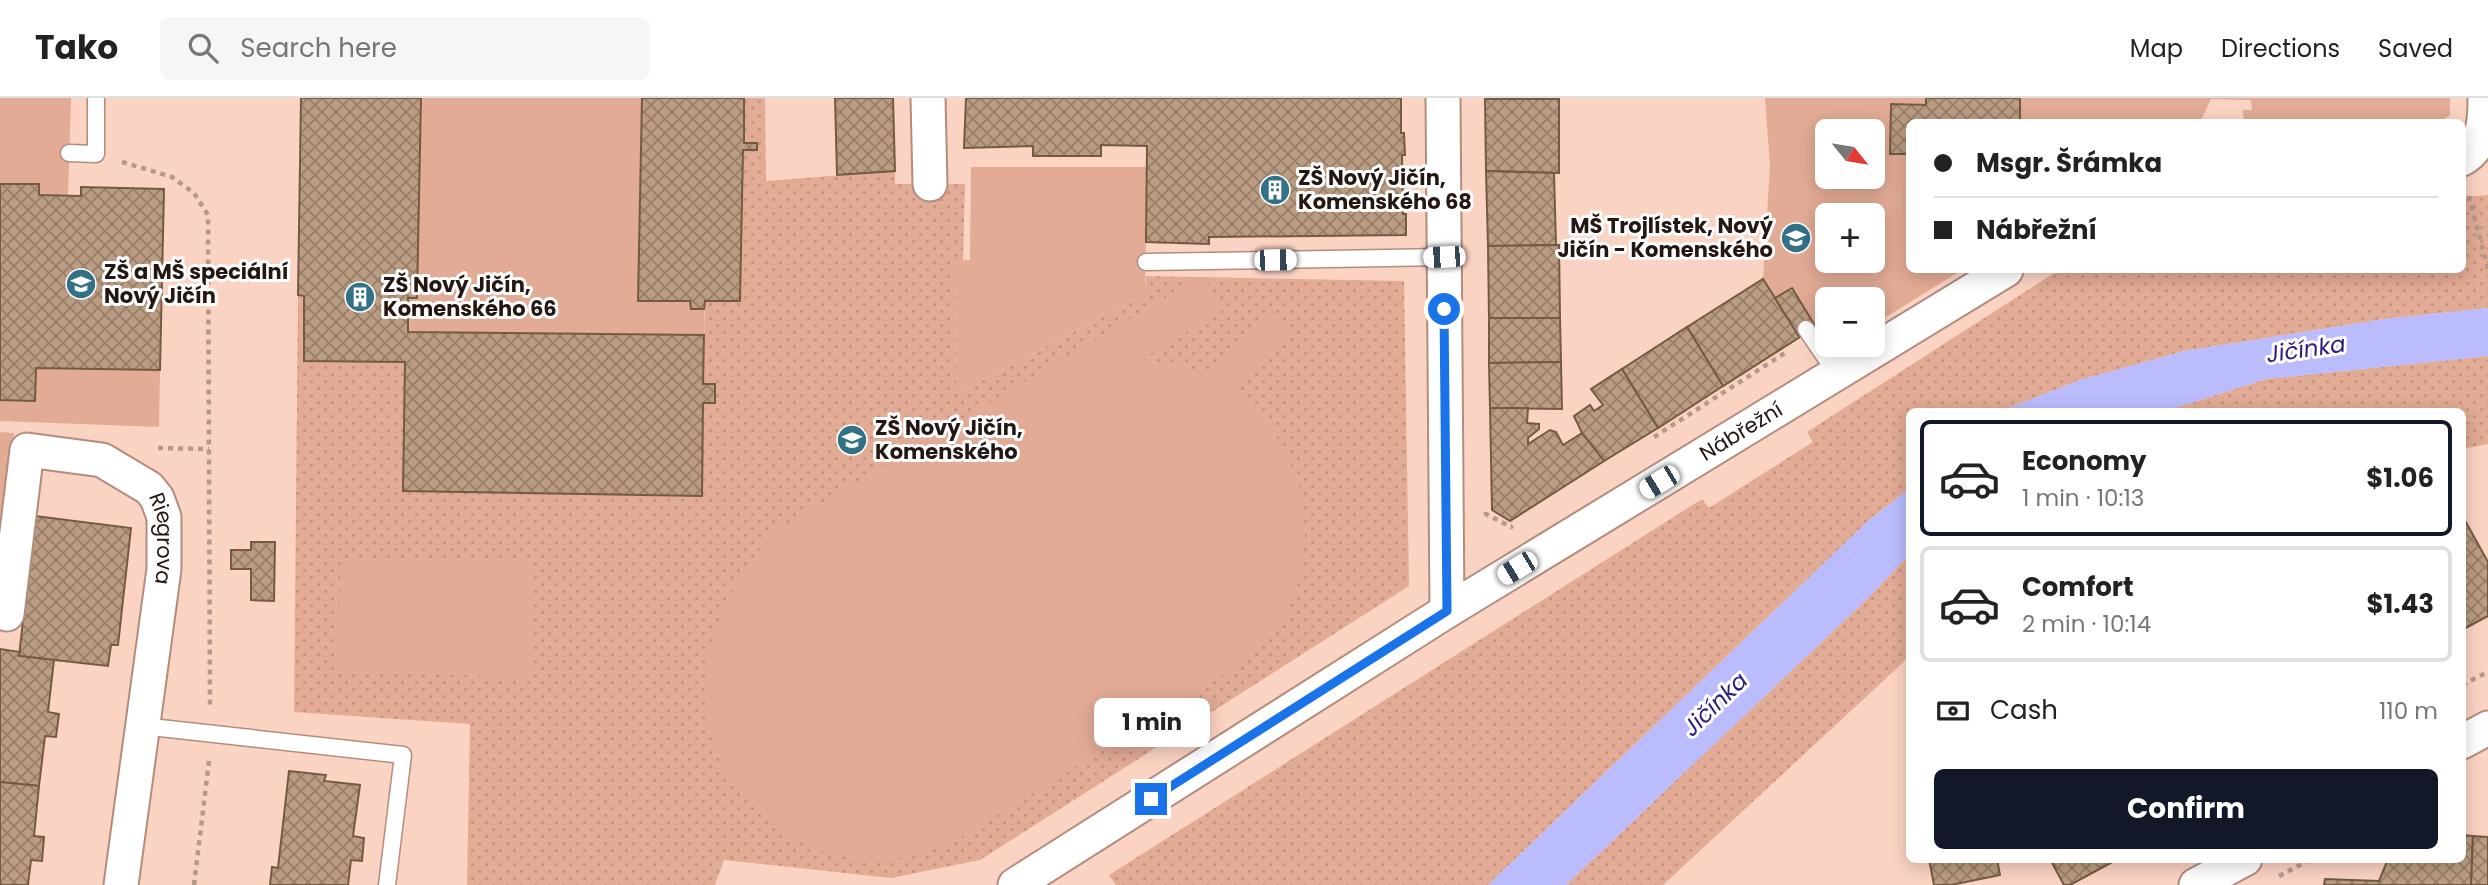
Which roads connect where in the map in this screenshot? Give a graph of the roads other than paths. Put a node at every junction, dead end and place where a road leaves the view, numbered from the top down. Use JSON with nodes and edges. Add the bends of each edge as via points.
{"nodes":[{"id":1,"x":96,"y":98,"type":"edge"},
{"id":2,"x":929,"y":98,"type":"edge"},
{"id":3,"x":1443,"y":98,"type":"edge"},
{"id":4,"x":2485,"y":98,"type":"edge"},
{"id":5,"x":69,"y":153,"type":"dead end"},
{"id":6,"x":2473,"y":155,"type":"edge"},
{"id":7,"x":930,"y":184,"type":"dead end"},
{"id":8,"x":1444,"y":257,"type":"junction"},
{"id":9,"x":1146,"y":261,"type":"dead end"},
{"id":10,"x":2001,"y":273,"type":"edge"},
{"id":11,"x":1809,"y":333,"type":"road end"},
{"id":12,"x":1836,"y":373,"type":"junction"},
{"id":13,"x":1447,"y":611,"type":"junction"},
{"id":14,"x":7,"y":614,"type":"dead end"},
{"id":15,"x":142,"y":726,"type":"junction"},
{"id":16,"x":2488,"y":728,"type":"edge"},
{"id":17,"x":2466,"y":740,"type":"edge"},
{"id":18,"x":2237,"y":863,"type":"edge"},
{"id":19,"x":121,"y":885,"type":"edge"},
{"id":20,"x":387,"y":885,"type":"edge"},
{"id":21,"x":1014,"y":885,"type":"edge"},
{"id":22,"x":2196,"y":885,"type":"edge"}],
"edges":[{"from":1,"to":5,"type":"lane","via":[[96,154]]},
{"from":2,"to":7,"type":"street"},
{"from":3,"to":8,"type":"street"},
{"from":4,"to":6,"type":"street","via":[[2485,119]]},
{"from":8,"to":9,"type":"lane"},
{"from":8,"to":13,"type":"street"},
{"from":10,"to":12,"type":"street","name":"Nábřežní"},
{"from":11,"to":12,"type":"lane"},
{"from":12,"to":13,"type":"street","name":"Nábřežní"},
{"from":13,"to":21,"type":"street","name":"Nábřežní"},
{"from":14,"to":15,"type":"street","name":"Riegrova","via":[[27,450],[102,460],[149,488],[164,517],[164,569]]},
{"from":15,"to":19,"type":"street","name":"Riegrova"},
{"from":15,"to":20,"type":"lane","via":[[403,755]]},
{"from":16,"to":17,"type":"street"},
{"from":18,"to":22,"type":"street"}]}
